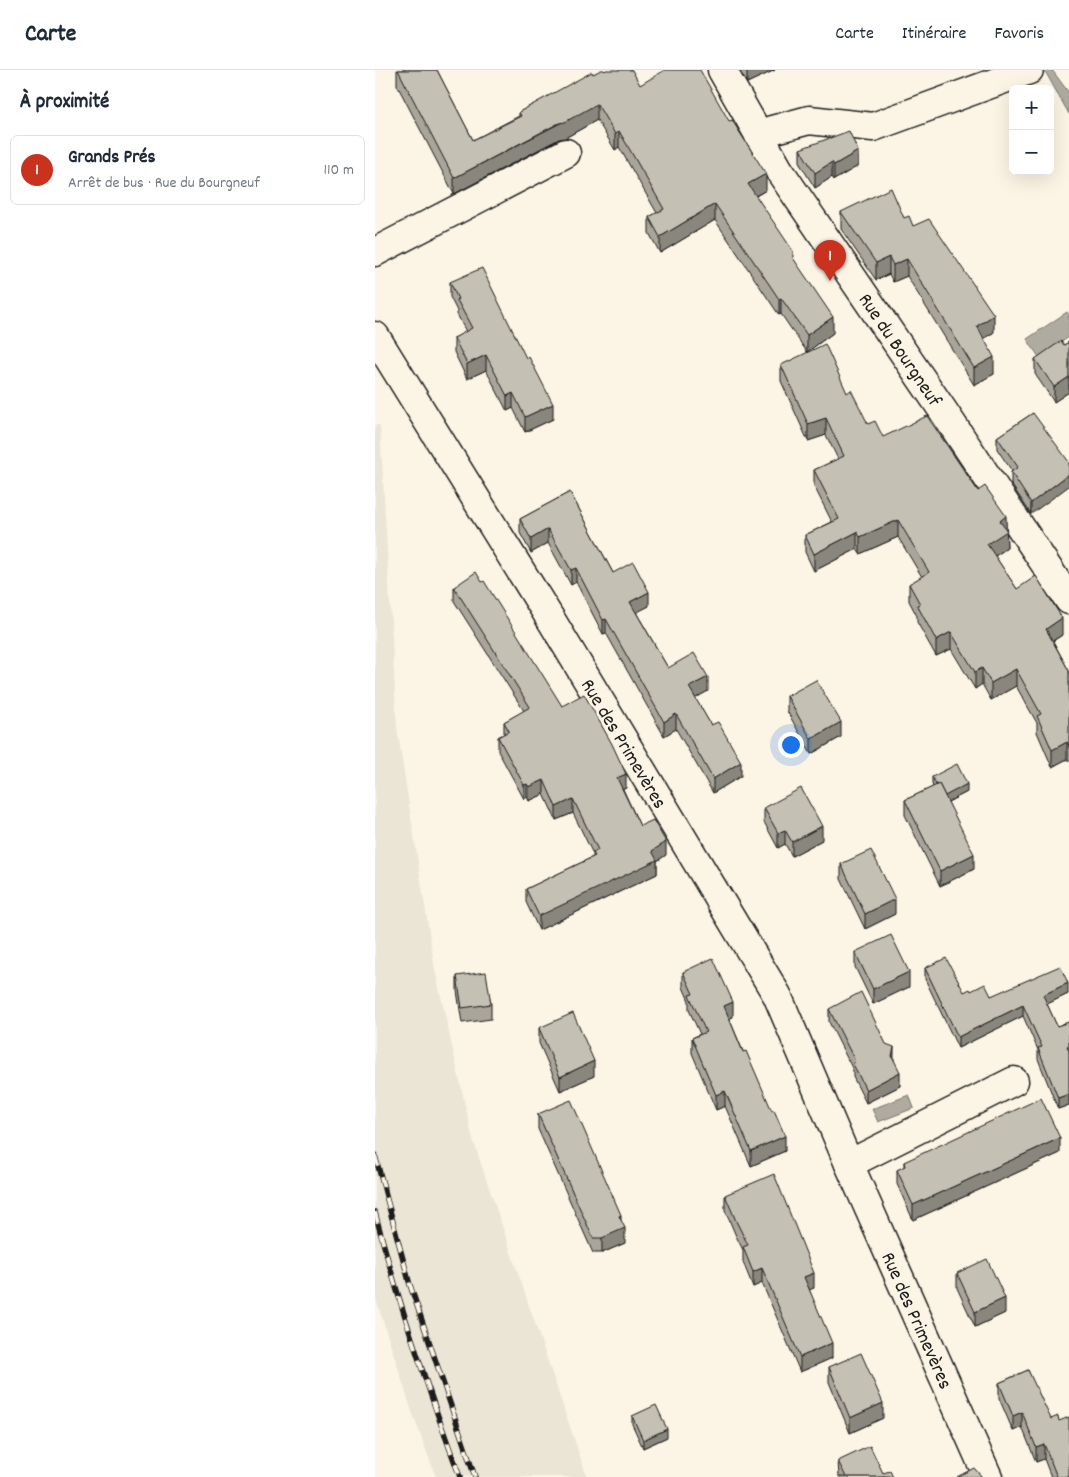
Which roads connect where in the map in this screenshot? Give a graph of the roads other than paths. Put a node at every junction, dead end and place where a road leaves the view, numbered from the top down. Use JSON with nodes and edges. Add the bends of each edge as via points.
{"nodes":[{"id":1,"x":722,"y":70,"type":"edge"},
{"id":2,"x":1029,"y":70,"type":"edge"},
{"id":3,"x":759,"y":136,"type":"junction"},
{"id":4,"x":566,"y":153,"type":"dead end"},
{"id":5,"x":375,"y":252,"type":"edge"},
{"id":6,"x":375,"y":336,"type":"edge"},
{"id":7,"x":1069,"y":600,"type":"edge"},
{"id":8,"x":1014,"y":1081,"type":"dead end"},
{"id":9,"x":849,"y":1164,"type":"junction"},
{"id":10,"x":987,"y":1477,"type":"edge"}],
"edges":[{"from":1,"to":3,"type":"street","name":"Rue du Bourgneuf"},
{"from":2,"to":3,"type":"street","via":[[873,127],[809,120]]},
{"from":3,"to":7,"type":"street","name":"Rue du Bourgneuf"},
{"from":4,"to":5,"type":"street"},
{"from":6,"to":9,"type":"street","name":"Rue des Primevères","via":[[777,995]]},
{"from":8,"to":9,"type":"street"},
{"from":9,"to":10,"type":"street","name":"Rue des Primevères"}]}
